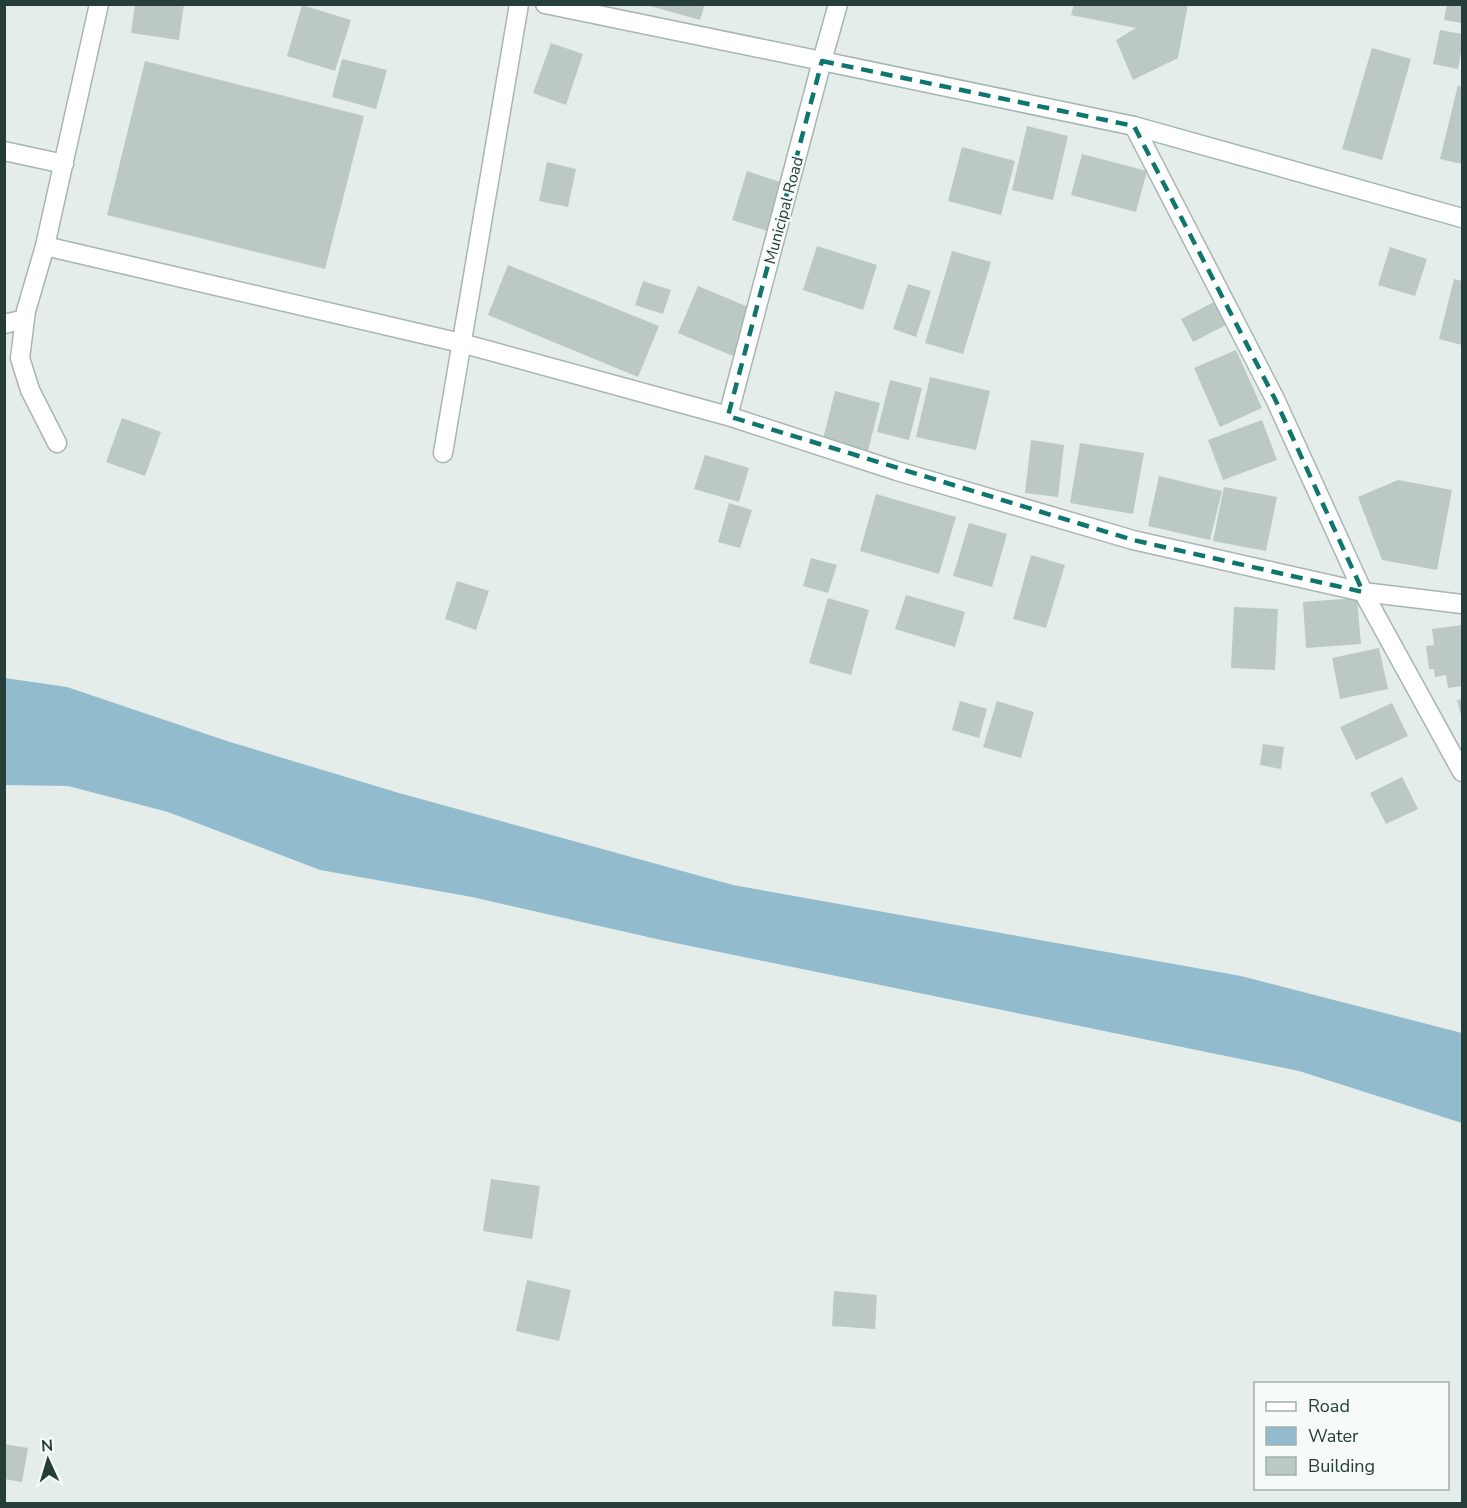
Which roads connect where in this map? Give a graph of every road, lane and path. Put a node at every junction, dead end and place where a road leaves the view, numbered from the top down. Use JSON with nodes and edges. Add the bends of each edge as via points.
{"nodes":[{"id":1,"x":99,"y":4,"type":"edge"},
{"id":2,"x":519,"y":4,"type":"edge"},
{"id":3,"x":545,"y":4,"type":"edge"},
{"id":4,"x":838,"y":4,"type":"edge"},
{"id":5,"x":822,"y":61,"type":"junction"},
{"id":6,"x":1134,"y":126,"type":"junction"},
{"id":7,"x":4,"y":151,"type":"edge"},
{"id":8,"x":64,"y":164,"type":"junction"},
{"id":9,"x":1462,"y":218,"type":"edge"},
{"id":10,"x":45,"y":246,"type":"junction"},
{"id":11,"x":25,"y":319,"type":"junction"},
{"id":12,"x":4,"y":324,"type":"edge"},
{"id":13,"x":461,"y":343,"type":"junction"},
{"id":14,"x":728,"y":416,"type":"junction"},
{"id":15,"x":57,"y":443,"type":"dead end"},
{"id":16,"x":443,"y":453,"type":"dead end"},
{"id":17,"x":1363,"y":592,"type":"junction"},
{"id":18,"x":1462,"y":604,"type":"edge"},
{"id":19,"x":1462,"y":772,"type":"edge"}],
"edges":[{"from":1,"to":8,"type":"street"},
{"from":2,"to":13,"type":"street"},
{"from":3,"to":5,"type":"street"},
{"from":4,"to":5,"type":"street","name":"Municipal Road"},
{"from":5,"to":6,"type":"street"},
{"from":5,"to":14,"type":"street","name":"Municipal Road"},
{"from":6,"to":9,"type":"street"},
{"from":6,"to":17,"type":"street","via":[[1275,399]]},
{"from":7,"to":8,"type":"street"},
{"from":8,"to":10,"type":"street"},
{"from":10,"to":11,"type":"street"},
{"from":10,"to":13,"type":"street"},
{"from":11,"to":12,"type":"street"},
{"from":11,"to":15,"type":"street","via":[[20,358],[30,390]]},
{"from":13,"to":14,"type":"street"},
{"from":13,"to":16,"type":"street"},
{"from":14,"to":17,"type":"street","via":[[897,471],[1133,540]]},
{"from":17,"to":18,"type":"street"},
{"from":17,"to":19,"type":"street"}]}
